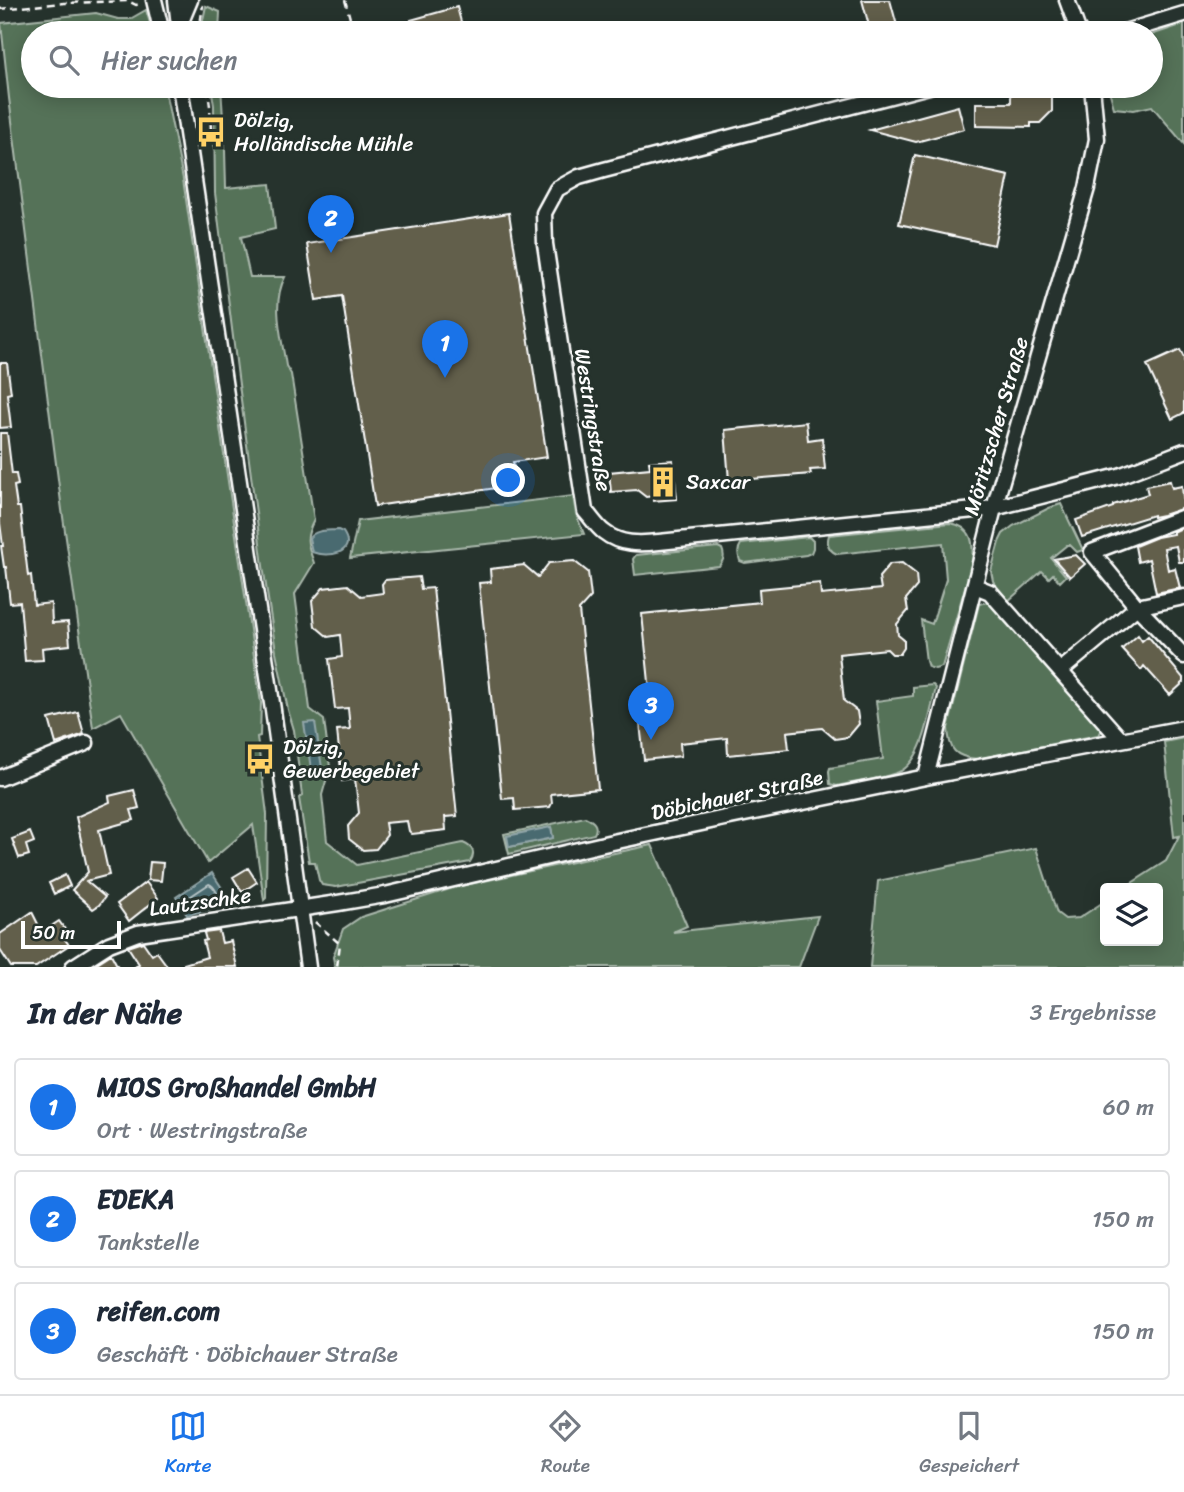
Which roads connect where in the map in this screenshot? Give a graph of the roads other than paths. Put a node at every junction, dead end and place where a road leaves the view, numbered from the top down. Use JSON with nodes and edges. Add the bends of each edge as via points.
{"nodes":[{"id":1,"x":176,"y":0,"type":"edge"},
{"id":2,"x":190,"y":0,"type":"edge"},
{"id":3,"x":1067,"y":0,"type":"edge"},
{"id":4,"x":149,"y":1,"type":"edge"},
{"id":5,"x":1184,"y":14,"type":"edge"},
{"id":6,"x":157,"y":21,"type":"edge"},
{"id":7,"x":179,"y":21,"type":"edge"},
{"id":8,"x":183,"y":21,"type":"edge"},
{"id":9,"x":1075,"y":21,"type":"edge"},
{"id":10,"x":1161,"y":21,"type":"edge"},
{"id":11,"x":182,"y":98,"type":"edge"},
{"id":12,"x":883,"y":98,"type":"edge"},
{"id":13,"x":1094,"y":98,"type":"edge"},
{"id":14,"x":1184,"y":451,"type":"edge"},
{"id":15,"x":994,"y":508,"type":"junction"},
{"id":16,"x":1184,"y":517,"type":"edge"},
{"id":17,"x":975,"y":586,"type":"junction"},
{"id":18,"x":1184,"y":597,"type":"edge"},
{"id":19,"x":1138,"y":607,"type":"junction"},
{"id":20,"x":1184,"y":656,"type":"edge"},
{"id":21,"x":1060,"y":671,"type":"junction"},
{"id":22,"x":1184,"y":728,"type":"edge"},
{"id":23,"x":1121,"y":740,"type":"junction"},
{"id":24,"x":86,"y":743,"type":"dead end"},
{"id":25,"x":926,"y":777,"type":"junction"},
{"id":26,"x":0,"y":778,"type":"edge"},
{"id":27,"x":300,"y":909,"type":"junction"},
{"id":28,"x":74,"y":967,"type":"edge"},
{"id":29,"x":308,"y":967,"type":"edge"}],
"edges":[{"from":1,"to":7,"type":"street"},
{"from":2,"to":8,"type":"street"},
{"from":3,"to":9,"type":"street"},
{"from":4,"to":6,"type":"street"},
{"from":5,"to":10,"type":"street"},
{"from":11,"to":27,"type":"street"},
{"from":12,"to":15,"type":"street","name":"Westringstraße","via":[[604,170],[557,189],[544,213],[545,244],[585,510],[604,533],[633,544]]},
{"from":13,"to":15,"type":"street","name":"Möritzscher Straße","via":[[1097,139],[1087,188]]},
{"from":14,"to":15,"type":"street","name":"Westringstraße","via":[[1119,476]]},
{"from":15,"to":17,"type":"street","name":"Möritzscher Straße"},
{"from":16,"to":19,"type":"street","via":[[1092,552]]},
{"from":17,"to":21,"type":"street","via":[[990,592]]},
{"from":17,"to":25,"type":"street","name":"Möritzscher Straße"},
{"from":18,"to":19,"type":"street"},
{"from":19,"to":20,"type":"street"},
{"from":19,"to":21,"type":"street"},
{"from":21,"to":23,"type":"street"},
{"from":22,"to":23,"type":"street","name":"Döbichauer Straße"},
{"from":23,"to":25,"type":"street","name":"Döbichauer Straße"},
{"from":24,"to":26,"type":"street"},
{"from":25,"to":27,"type":"street","name":"Döbichauer Straße","via":[[385,895]]},
{"from":27,"to":28,"type":"street","name":"Lautzschke","via":[[138,933],[109,944]]},
{"from":27,"to":29,"type":"street"}]}
